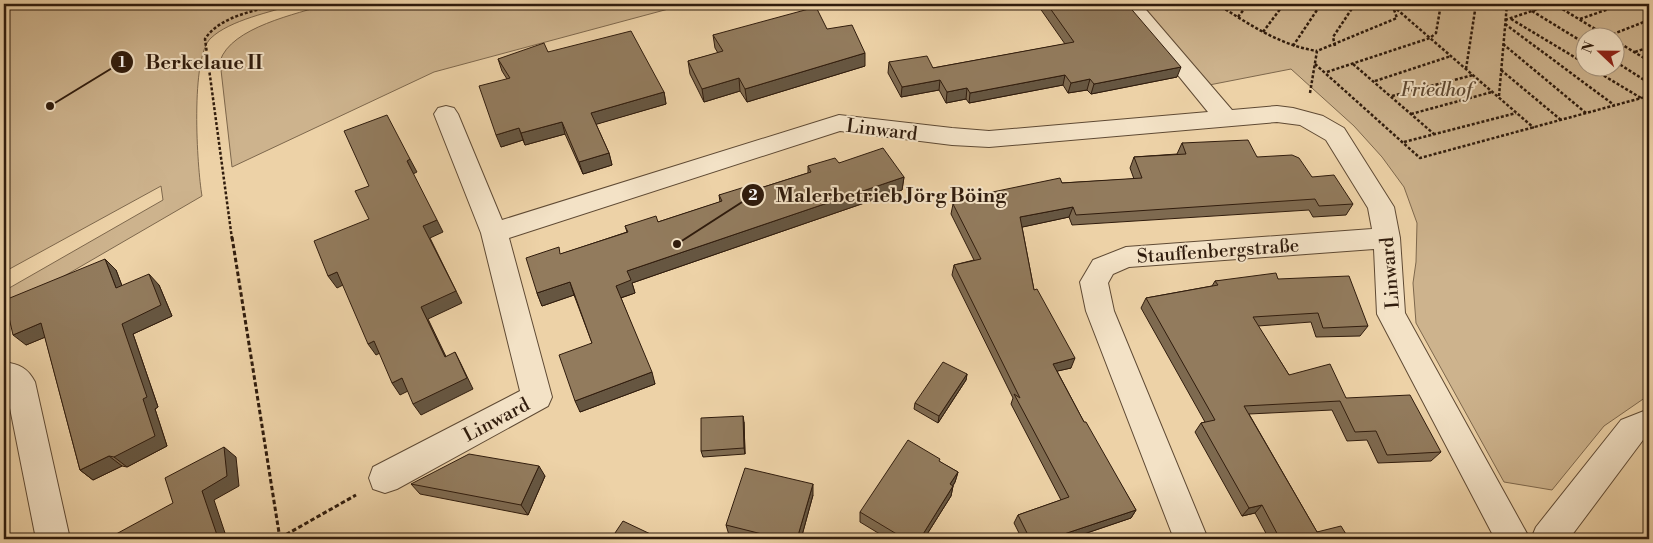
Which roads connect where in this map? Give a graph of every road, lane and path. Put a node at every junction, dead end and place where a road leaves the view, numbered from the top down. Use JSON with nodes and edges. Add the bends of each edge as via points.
{"nodes":[{"id":1,"x":278,"y":4,"type":"edge"},
{"id":2,"x":1130,"y":4,"type":"edge"},
{"id":3,"x":1217,"y":4,"type":"edge"},
{"id":4,"x":1248,"y":4,"type":"edge"},
{"id":5,"x":1284,"y":4,"type":"edge"},
{"id":6,"x":1321,"y":4,"type":"edge"},
{"id":7,"x":1355,"y":4,"type":"edge"},
{"id":8,"x":1441,"y":4,"type":"edge"},
{"id":9,"x":1476,"y":4,"type":"edge"},
{"id":10,"x":1507,"y":4,"type":"edge"},
{"id":11,"x":1553,"y":4,"type":"edge"},
{"id":12,"x":1623,"y":4,"type":"edge"},
{"id":13,"x":1393,"y":5,"type":"edge"},
{"id":14,"x":1532,"y":11,"type":"junction"},
{"id":15,"x":1238,"y":17,"type":"junction"},
{"id":16,"x":1511,"y":18,"type":"junction"},
{"id":17,"x":1580,"y":19,"type":"junction"},
{"id":18,"x":1649,"y":20,"type":"edge"},
{"id":19,"x":1505,"y":22,"type":"junction"},
{"id":20,"x":1594,"y":28,"type":"edge"},
{"id":21,"x":1626,"y":30,"type":"edge"},
{"id":22,"x":1263,"y":32,"type":"junction"},
{"id":23,"x":1430,"y":38,"type":"junction"},
{"id":24,"x":1576,"y":38,"type":"edge"},
{"id":25,"x":1503,"y":44,"type":"junction"},
{"id":26,"x":1293,"y":46,"type":"junction"},
{"id":27,"x":1335,"y":46,"type":"junction"},
{"id":28,"x":1626,"y":47,"type":"edge"},
{"id":29,"x":1649,"y":47,"type":"edge"},
{"id":30,"x":1317,"y":51,"type":"junction"},
{"id":31,"x":1634,"y":52,"type":"junction"},
{"id":32,"x":1451,"y":56,"type":"junction"},
{"id":33,"x":1576,"y":58,"type":"edge"},
{"id":34,"x":1649,"y":61,"type":"edge"},
{"id":35,"x":1315,"y":64,"type":"junction"},
{"id":36,"x":1353,"y":64,"type":"junction"},
{"id":37,"x":1626,"y":68,"type":"edge"},
{"id":38,"x":1466,"y":69,"type":"junction"},
{"id":39,"x":1501,"y":70,"type":"junction"},
{"id":40,"x":1326,"y":72,"type":"junction"},
{"id":41,"x":1473,"y":75,"type":"junction"},
{"id":42,"x":1608,"y":78,"type":"edge"},
{"id":43,"x":1374,"y":81,"type":"junction"},
{"id":44,"x":1649,"y":83,"type":"edge"},
{"id":45,"x":1493,"y":92,"type":"junction"},
{"id":46,"x":1649,"y":96,"type":"edge"},
{"id":47,"x":1391,"y":97,"type":"junction"},
{"id":48,"x":1498,"y":97,"type":"junction"},
{"id":49,"x":1641,"y":98,"type":"junction"},
{"id":50,"x":1614,"y":106,"type":"junction"},
{"id":51,"x":1517,"y":113,"type":"junction"},
{"id":52,"x":1586,"y":113,"type":"junction"},
{"id":53,"x":446,"y":114,"type":"dead end"},
{"id":54,"x":1411,"y":114,"type":"junction"},
{"id":55,"x":1226,"y":118,"type":"junction"},
{"id":56,"x":1306,"y":118,"type":"junction"},
{"id":57,"x":1562,"y":120,"type":"junction"},
{"id":58,"x":1534,"y":128,"type":"junction"},
{"id":59,"x":1435,"y":135,"type":"junction"},
{"id":60,"x":1403,"y":142,"type":"junction"},
{"id":61,"x":494,"y":233,"type":"junction"},
{"id":62,"x":1387,"y":238,"type":"junction"},
{"id":63,"x":4,"y":374,"type":"edge"},
{"id":64,"x":1649,"y":423,"type":"edge"},
{"id":65,"x":385,"y":478,"type":"joint"},
{"id":66,"x":53,"y":539,"type":"edge"},
{"id":67,"x":280,"y":539,"type":"edge"},
{"id":68,"x":1191,"y":539,"type":"edge"},
{"id":69,"x":1513,"y":539,"type":"edge"},
{"id":70,"x":1548,"y":539,"type":"edge"}],
"edges":[{"from":1,"to":67,"type":"path","via":[[217,26],[208,32],[205,39],[234,252]]},
{"from":2,"to":55,"type":"street"},
{"from":3,"to":15,"type":"path"},
{"from":4,"to":15,"type":"path"},
{"from":5,"to":22,"type":"path"},
{"from":6,"to":26,"type":"path"},
{"from":7,"to":27,"type":"path","via":[[1334,37]]},
{"from":8,"to":23,"type":"path","via":[[1436,33]]},
{"from":9,"to":38,"type":"path"},
{"from":10,"to":19,"type":"path"},
{"from":11,"to":14,"type":"path"},
{"from":11,"to":17,"type":"path"},
{"from":12,"to":17,"type":"path"},
{"from":13,"to":23,"type":"path"},
{"from":13,"to":27,"type":"path","via":[[1397,18]]},
{"from":14,"to":16,"type":"path"},
{"from":14,"to":24,"type":"path"},
{"from":15,"to":22,"type":"path"},
{"from":16,"to":19,"type":"path"},
{"from":16,"to":33,"type":"path"},
{"from":17,"to":20,"type":"path"},
{"from":18,"to":21,"type":"path"},
{"from":19,"to":25,"type":"path"},
{"from":19,"to":50,"type":"path"},
{"from":22,"to":26,"type":"path"},
{"from":23,"to":32,"type":"path"},
{"from":23,"to":36,"type":"path"},
{"from":25,"to":39,"type":"path"},
{"from":25,"to":52,"type":"path"},
{"from":26,"to":30,"type":"path"},
{"from":27,"to":30,"type":"path"},
{"from":28,"to":31,"type":"path"},
{"from":29,"to":31,"type":"path"},
{"from":30,"to":35,"type":"path"},
{"from":31,"to":34,"type":"path"},
{"from":32,"to":38,"type":"path"},
{"from":32,"to":43,"type":"path"},
{"from":35,"to":40,"type":"path"},
{"from":35,"to":56,"type":"path"},
{"from":36,"to":40,"type":"path"},
{"from":36,"to":43,"type":"path"},
{"from":37,"to":44,"type":"path"},
{"from":38,"to":41,"type":"path"},
{"from":39,"to":48,"type":"path"},
{"from":39,"to":57,"type":"path"},
{"from":40,"to":60,"type":"path"},
{"from":41,"to":45,"type":"path"},
{"from":41,"to":47,"type":"path"},
{"from":42,"to":49,"type":"path"},
{"from":43,"to":47,"type":"path"},
{"from":45,"to":48,"type":"path"},
{"from":45,"to":54,"type":"path"},
{"from":46,"to":49,"type":"path"},
{"from":47,"to":54,"type":"path"},
{"from":48,"to":51,"type":"path"},
{"from":49,"to":50,"type":"path"},
{"from":50,"to":52,"type":"path"},
{"from":51,"to":58,"type":"path"},
{"from":51,"to":59,"type":"path"},
{"from":52,"to":57,"type":"path"},
{"from":53,"to":61,"type":"street","name":"Linward"},
{"from":54,"to":59,"type":"path"},
{"from":55,"to":56,"type":"street","name":"Linward","via":[[1277,114]]},
{"from":55,"to":61,"type":"street","name":"Linward","via":[[989,139],[839,123]]},
{"from":56,"to":62,"type":"street","name":"Linward","via":[[1325,126],[1342,144],[1381,207]]},
{"from":57,"to":58,"type":"path"},
{"from":58,"to":60,"type":"path","via":[[1420,158]]},
{"from":59,"to":60,"type":"path"},
{"from":61,"to":65,"type":"street","name":"Linward","via":[[537,397]]},
{"from":62,"to":68,"type":"street","name":"Stauffenbergstraße","via":[[1126,257],[1103,267],[1094,282],[1100,311]]},
{"from":62,"to":69,"type":"street","name":"Linward","via":[[1391,314]]},
{"from":63,"to":66,"type":"street","via":[[20,382]]},
{"from":64,"to":70,"type":"street","via":[[1632,430]]},
{"from":65,"to":67,"type":"path"}]}
